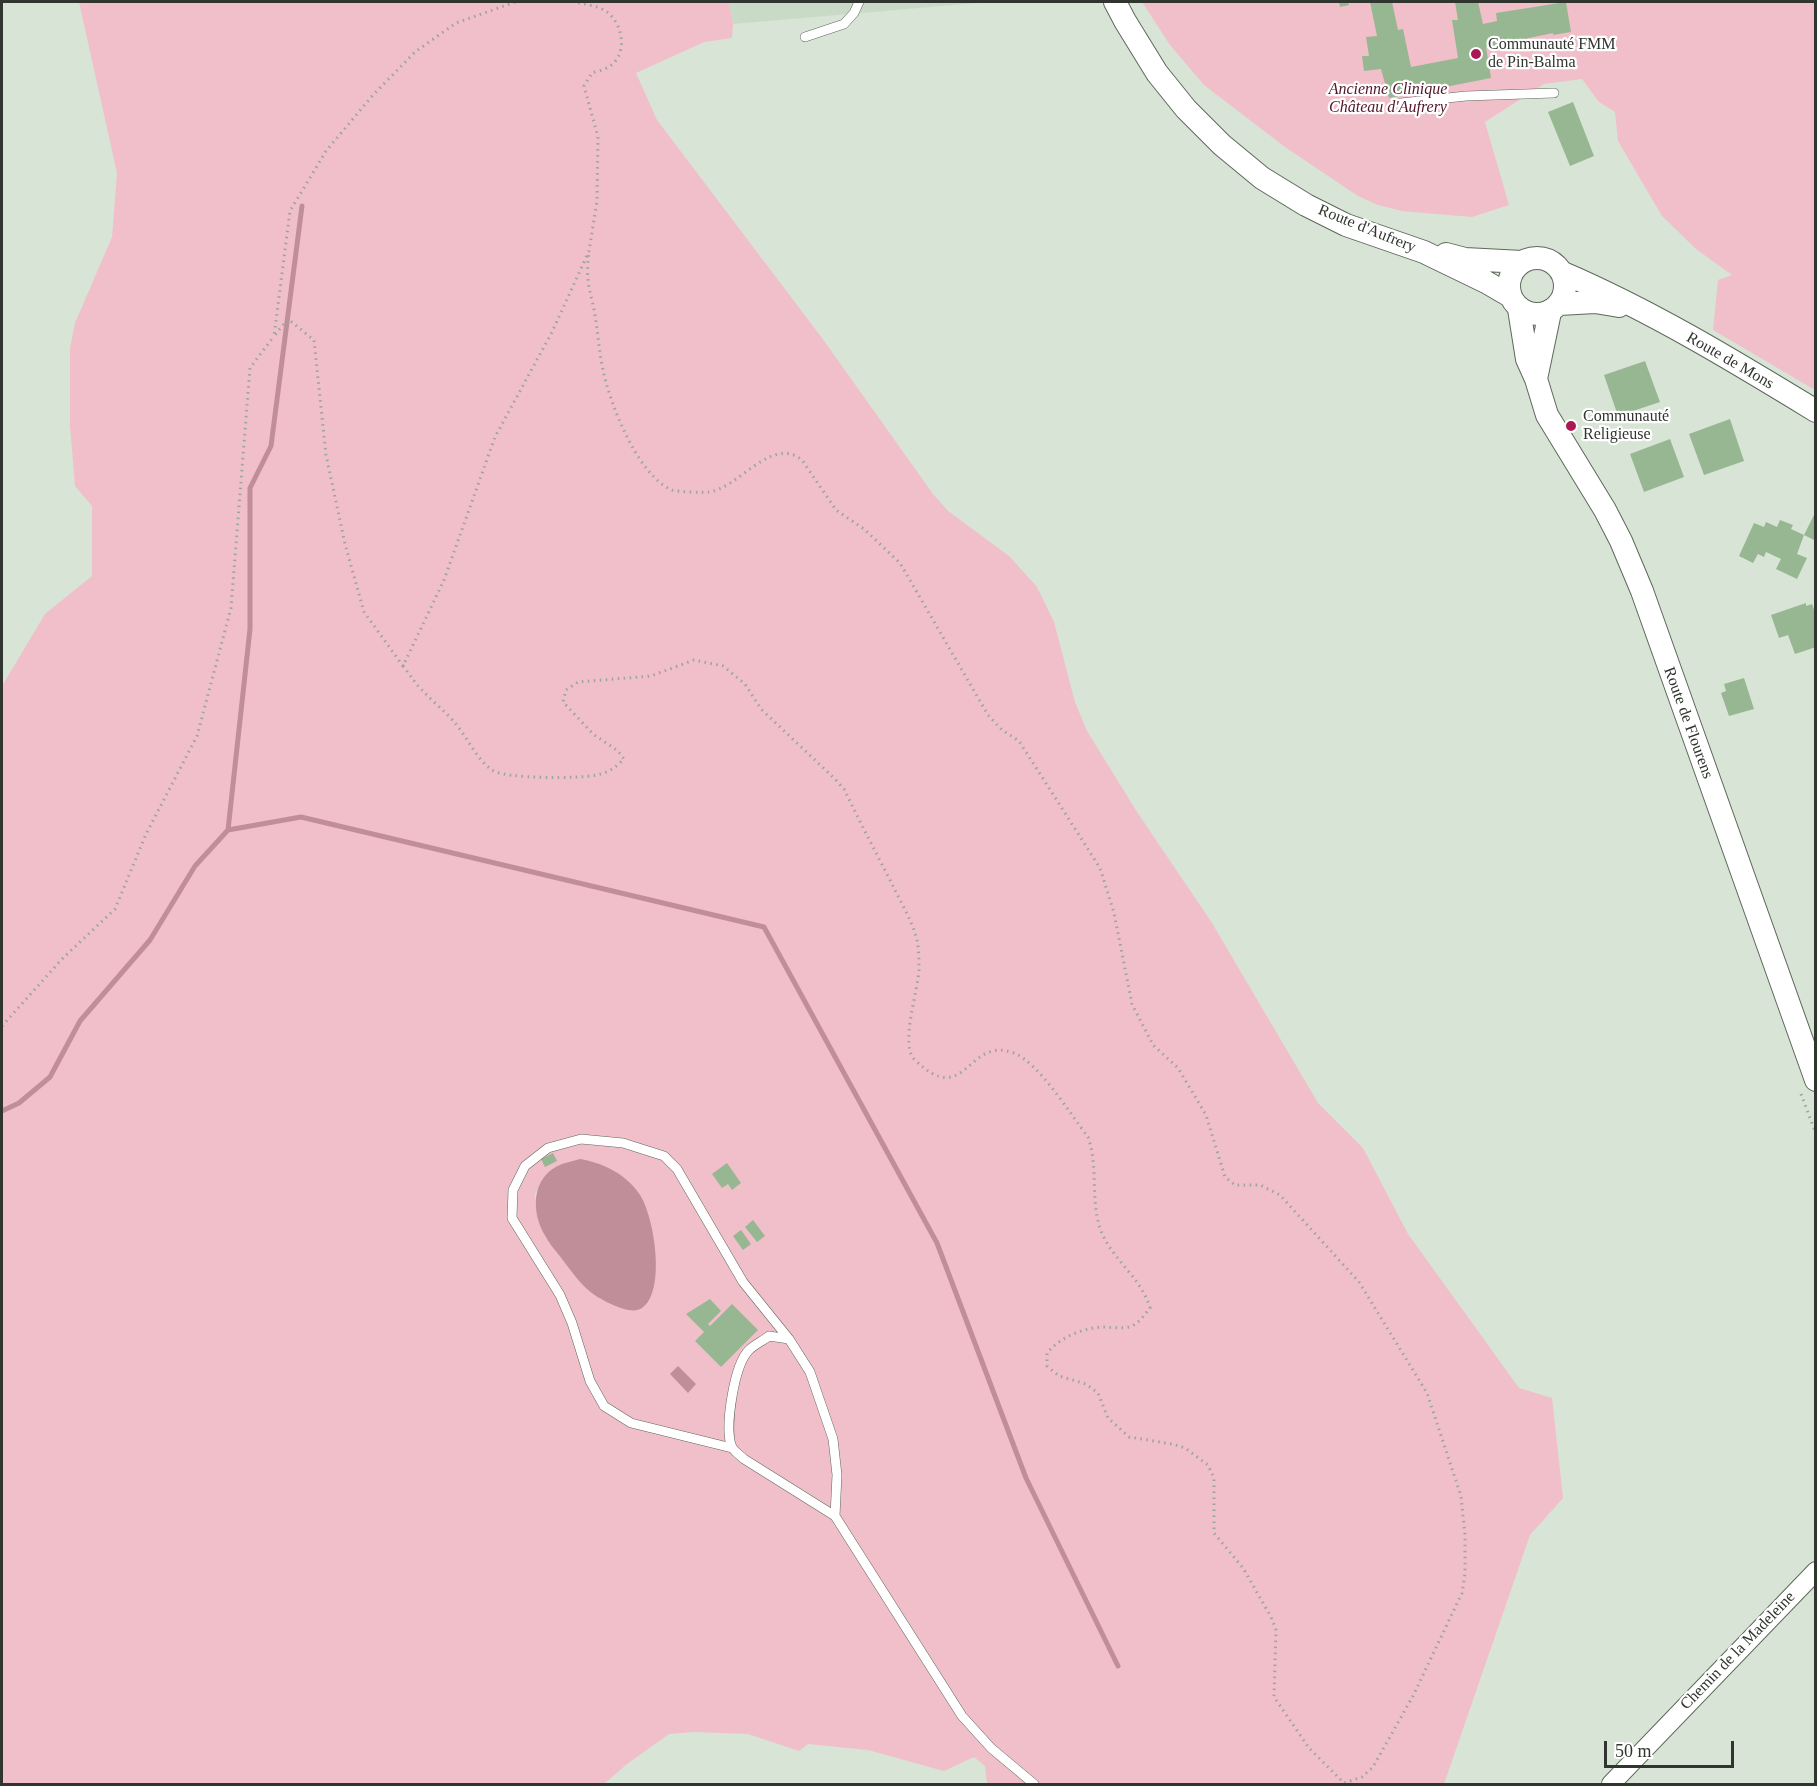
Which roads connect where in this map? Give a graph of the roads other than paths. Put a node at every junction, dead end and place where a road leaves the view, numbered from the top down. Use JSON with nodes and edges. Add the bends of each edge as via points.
{"nodes":[{"id":1,"x":859,"y":2,"type":"edge"},
{"id":2,"x":1115,"y":2,"type":"edge"},
{"id":3,"x":805,"y":37,"type":"dead end"},
{"id":4,"x":1554,"y":93,"type":"dead end"},
{"id":5,"x":1401,"y":103,"type":"dead end"},
{"id":6,"x":1424,"y":252,"type":"junction"},
{"id":7,"x":1522,"y":262,"type":"junction"},
{"id":8,"x":1562,"y":272,"type":"junction"},
{"id":9,"x":1515,"y":303,"type":"junction"},
{"id":10,"x":1555,"y":308,"type":"junction"},
{"id":11,"x":1644,"y":312,"type":"junction"},
{"id":12,"x":1536,"y":379,"type":"junction"},
{"id":13,"x":1815,"y":411,"type":"edge"},
{"id":14,"x":1807,"y":1082,"type":"edge"},
{"id":15,"x":789,"y":1339,"type":"junction"},
{"id":16,"x":732,"y":1448,"type":"junction"},
{"id":17,"x":835,"y":1516,"type":"junction"},
{"id":18,"x":1815,"y":1571,"type":"edge"},
{"id":19,"x":1034,"y":1785,"type":"edge"},
{"id":20,"x":1611,"y":1785,"type":"edge"}],
"edges":[{"from":1,"to":3,"type":"lane","via":[[844,24]]},
{"from":2,"to":6,"type":"street","name":"Route d'Aufrery","via":[[1157,73],[1222,146],[1262,178],[1306,205],[1346,225]]},
{"from":4,"to":5,"type":"lane"},
{"from":6,"to":7,"type":"street","name":"Route d'Aufrery"},
{"from":6,"to":9,"type":"street","name":"Route d'Aufrery","via":[[1486,282]]},
{"from":7,"to":8,"type":"street","via":[[1545,259]]},
{"from":7,"to":9,"type":"street","via":[[1509,281]]},
{"from":8,"to":10,"type":"street","via":[[1565,289]]},
{"from":8,"to":11,"type":"street","name":"Route de Mons"},
{"from":9,"to":10,"type":"street","via":[[1534,315]]},
{"from":9,"to":12,"type":"street","name":"Route de Flourens","via":[[1527,359]]},
{"from":10,"to":11,"type":"street","name":"Route de Mons","via":[[1595,302]]},
{"from":10,"to":12,"type":"street"},
{"from":11,"to":13,"type":"street","name":"Route de Mons"},
{"from":12,"to":14,"type":"street","name":"Route de Flourens","via":[[1547,415],[1605,510],[1631,563]]},
{"from":15,"to":16,"type":"lane","via":[[769,1336],[748,1351],[729,1406]]},
{"from":15,"to":16,"type":"lane","via":[[742,1282],[677,1168],[664,1156],[623,1143],[580,1139],[548,1148],[525,1166],[513,1190],[512,1218],[560,1295],[590,1381],[604,1406],[631,1422]]},
{"from":15,"to":17,"type":"lane","via":[[810,1372],[833,1439],[837,1474]]},
{"from":16,"to":17,"type":"lane"},
{"from":17,"to":19,"type":"lane","via":[[962,1716],[990,1748]]},
{"from":18,"to":20,"type":"street","name":"Chemin de la Madeleine"}]}
